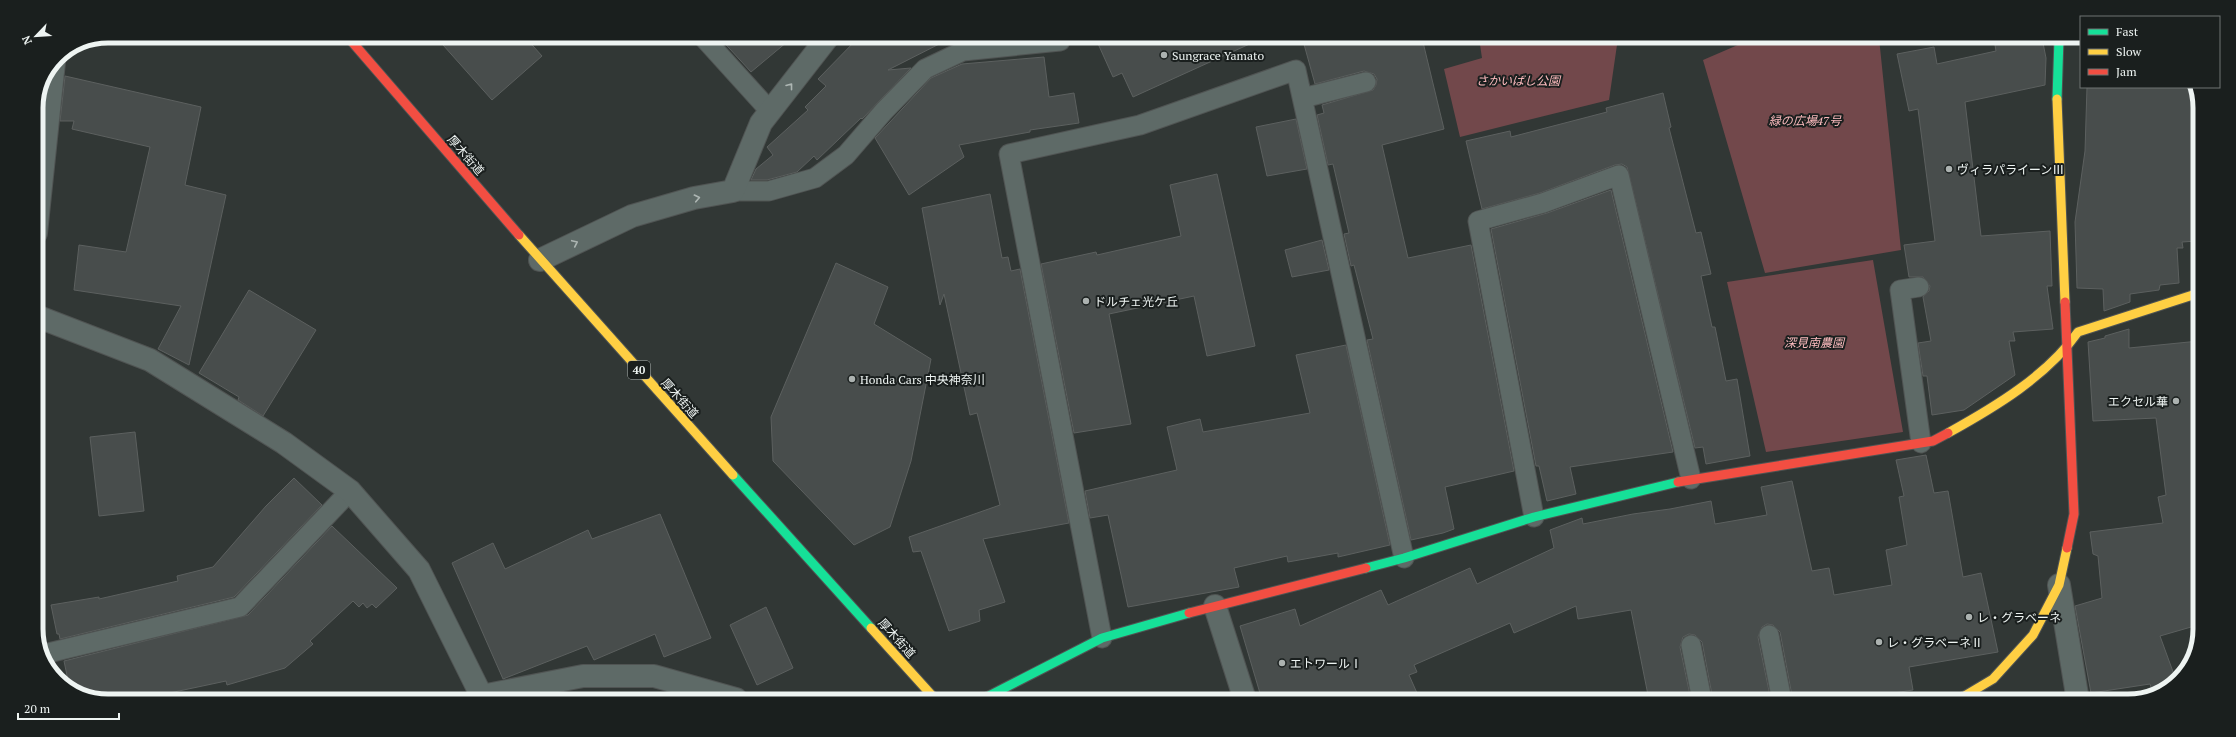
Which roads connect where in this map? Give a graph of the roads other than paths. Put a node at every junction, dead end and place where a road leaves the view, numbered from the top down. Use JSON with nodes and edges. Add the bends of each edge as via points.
{"nodes":[{"id":1,"x":353,"y":43,"type":"edge"},
{"id":2,"x":708,"y":43,"type":"edge"},
{"id":3,"x":823,"y":43,"type":"edge"},
{"id":4,"x":1041,"y":43,"type":"edge"},
{"id":5,"x":2059,"y":43,"type":"edge"},
{"id":6,"x":53,"y":74,"type":"edge"},
{"id":7,"x":1366,"y":82,"type":"dead end"},
{"id":8,"x":1303,"y":98,"type":"junction"},
{"id":9,"x":770,"y":111,"type":"junction"},
{"id":10,"x":43,"y":167,"type":"edge"},
{"id":11,"x":733,"y":191,"type":"junction"},
{"id":12,"x":540,"y":260,"type":"junction"},
{"id":13,"x":1919,"y":287,"type":"dead end"},
{"id":14,"x":2193,"y":292,"type":"edge"},
{"id":15,"x":43,"y":319,"type":"edge"},
{"id":16,"x":2066,"y":349,"type":"junction"},
{"id":17,"x":1921,"y":443,"type":"junction"},
{"id":18,"x":1691,"y":479,"type":"junction"},
{"id":19,"x":350,"y":492,"type":"junction"},
{"id":20,"x":1534,"y":517,"type":"junction"},
{"id":21,"x":1404,"y":558,"type":"junction"},
{"id":22,"x":2059,"y":585,"type":"junction"},
{"id":23,"x":1215,"y":606,"type":"junction"},
{"id":24,"x":1769,"y":635,"type":"dead end"},
{"id":25,"x":1102,"y":638,"type":"junction"},
{"id":26,"x":1691,"y":645,"type":"dead end"},
{"id":27,"x":48,"y":653,"type":"edge"},
{"id":28,"x":480,"y":694,"type":"edge"},
{"id":29,"x":500,"y":694,"type":"edge"},
{"id":30,"x":718,"y":694,"type":"edge"},
{"id":31,"x":931,"y":694,"type":"edge"},
{"id":32,"x":993,"y":694,"type":"edge"},
{"id":33,"x":1243,"y":694,"type":"edge"},
{"id":34,"x":1701,"y":694,"type":"edge"},
{"id":35,"x":1781,"y":694,"type":"edge"},
{"id":36,"x":1968,"y":694,"type":"edge"},
{"id":37,"x":2077,"y":694,"type":"edge"}],
"edges":[{"from":1,"to":12,"type":"street","name":"厚木街道","number":"40"},
{"from":2,"to":9,"type":"lane"},
{"from":9,"to":3,"type":"street","one_way":true},
{"from":4,"to":11,"type":"lane","via":[[963,51],[925,69],[846,154],[815,178],[769,191]]},
{"from":5,"to":16,"type":"street","via":[[2058,94]]},
{"from":6,"to":10,"type":"street"},
{"from":7,"to":8,"type":"lane"},
{"from":8,"to":21,"type":"lane"},
{"from":8,"to":25,"type":"lane","via":[[1296,70],[1140,125],[1009,154]]},
{"from":9,"to":11,"type":"street","via":[[761,123]]},
{"from":12,"to":11,"type":"street","one_way":true,"via":[[632,216],[694,198]]},
{"from":12,"to":31,"type":"street","name":"厚木街道","number":"40"},
{"from":13,"to":17,"type":"lane","via":[[1900,290]]},
{"from":14,"to":16,"type":"street","via":[[2078,332]]},
{"from":15,"to":19,"type":"street","via":[[150,360],[284,443]]},
{"from":16,"to":17,"type":"street","via":[[2047,367],[1983,414],[1933,441]]},
{"from":16,"to":22,"type":"street","via":[[2074,514]]},
{"from":17,"to":18,"type":"street"},
{"from":18,"to":20,"type":"street"},
{"from":18,"to":20,"type":"lane","via":[[1619,175],[1543,203],[1478,221]]},
{"from":19,"to":27,"type":"lane","via":[[240,607]]},
{"from":19,"to":28,"type":"street","via":[[419,570]]},
{"from":20,"to":21,"type":"street"},
{"from":21,"to":23,"type":"street"},
{"from":22,"to":36,"type":"street","via":[[2032,635],[1994,679]]},
{"from":22,"to":37,"type":"street"},
{"from":23,"to":25,"type":"street"},
{"from":23,"to":33,"type":"street"},
{"from":24,"to":35,"type":"lane"},
{"from":25,"to":32,"type":"street"},
{"from":26,"to":34,"type":"lane"},
{"from":29,"to":30,"type":"street","via":[[583,676],[654,676]]}]}
